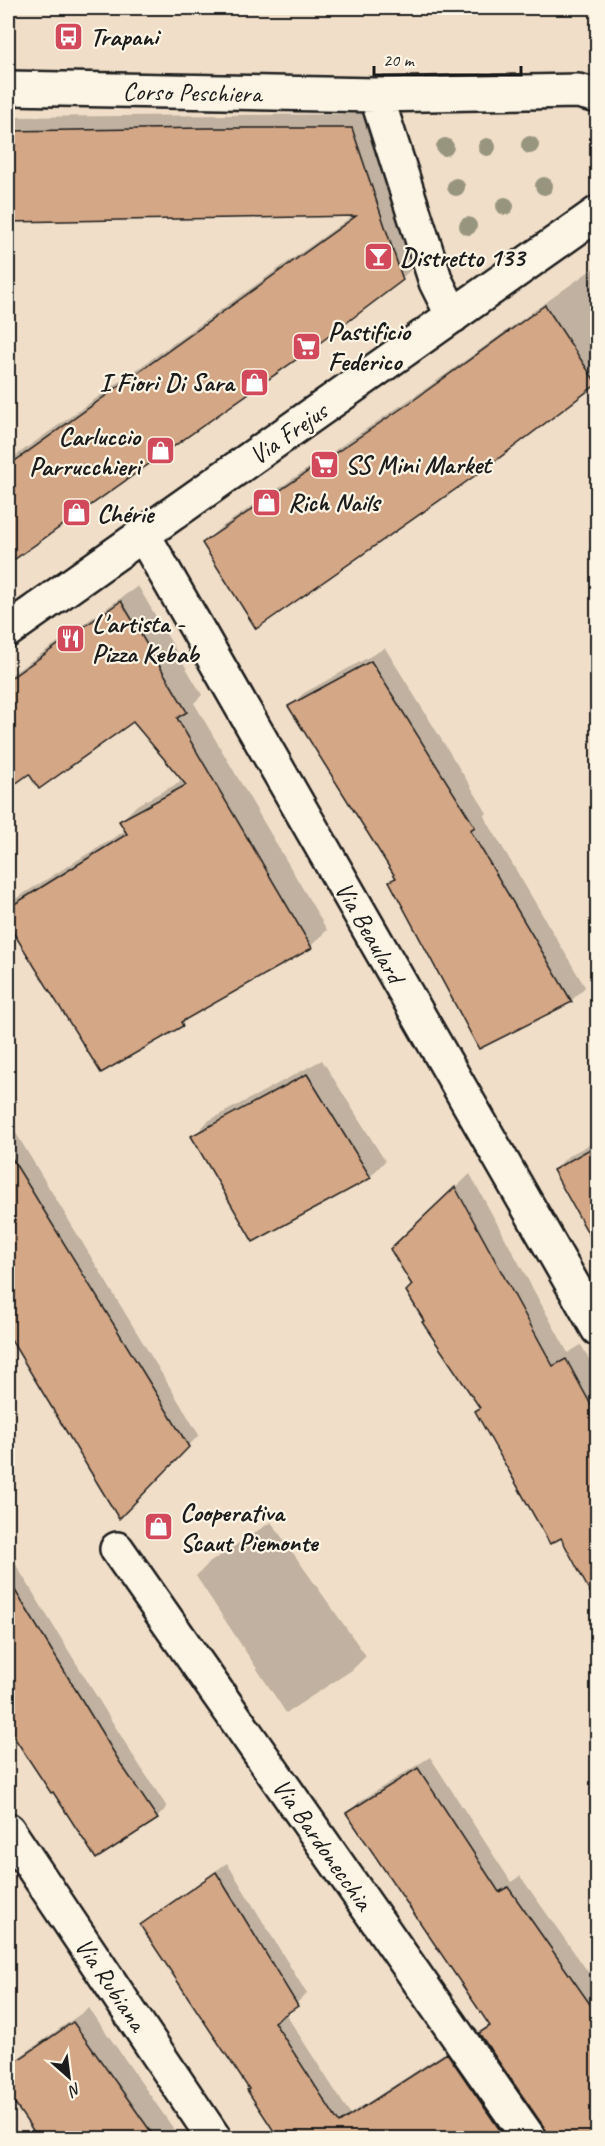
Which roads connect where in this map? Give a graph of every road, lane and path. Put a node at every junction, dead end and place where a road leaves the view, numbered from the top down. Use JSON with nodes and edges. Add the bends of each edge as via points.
{"nodes":[{"id":1,"x":8,"y":88,"type":"edge"},
{"id":2,"x":376,"y":95,"type":"junction"},
{"id":3,"x":597,"y":96,"type":"edge"},
{"id":4,"x":597,"y":213,"type":"edge"},
{"id":5,"x":453,"y":316,"type":"junction"},
{"id":6,"x":144,"y":536,"type":"junction"},
{"id":7,"x":8,"y":630,"type":"edge"},
{"id":8,"x":597,"y":1329,"type":"edge"},
{"id":9,"x":117,"y":1549,"type":"dead end"},
{"id":10,"x":8,"y":1830,"type":"edge"},
{"id":11,"x":214,"y":2139,"type":"edge"},
{"id":12,"x":529,"y":2139,"type":"edge"}],
"edges":[{"from":1,"to":2,"type":"street","name":"Corso Peschiera"},
{"from":2,"to":3,"type":"street","name":"Corso Peschiera","via":[[578,91]]},
{"from":2,"to":5,"type":"street","via":[[436,282]]},
{"from":4,"to":5,"type":"street","name":"Via Frejus"},
{"from":5,"to":6,"type":"street","name":"Via Frejus"},
{"from":6,"to":7,"type":"street","name":"Via Frejus"},
{"from":6,"to":8,"type":"street","name":"Via Beaulard"},
{"from":9,"to":12,"type":"street","name":"Via Bardonecchia"},
{"from":10,"to":11,"type":"street","name":"Via Rubiana"}]}
